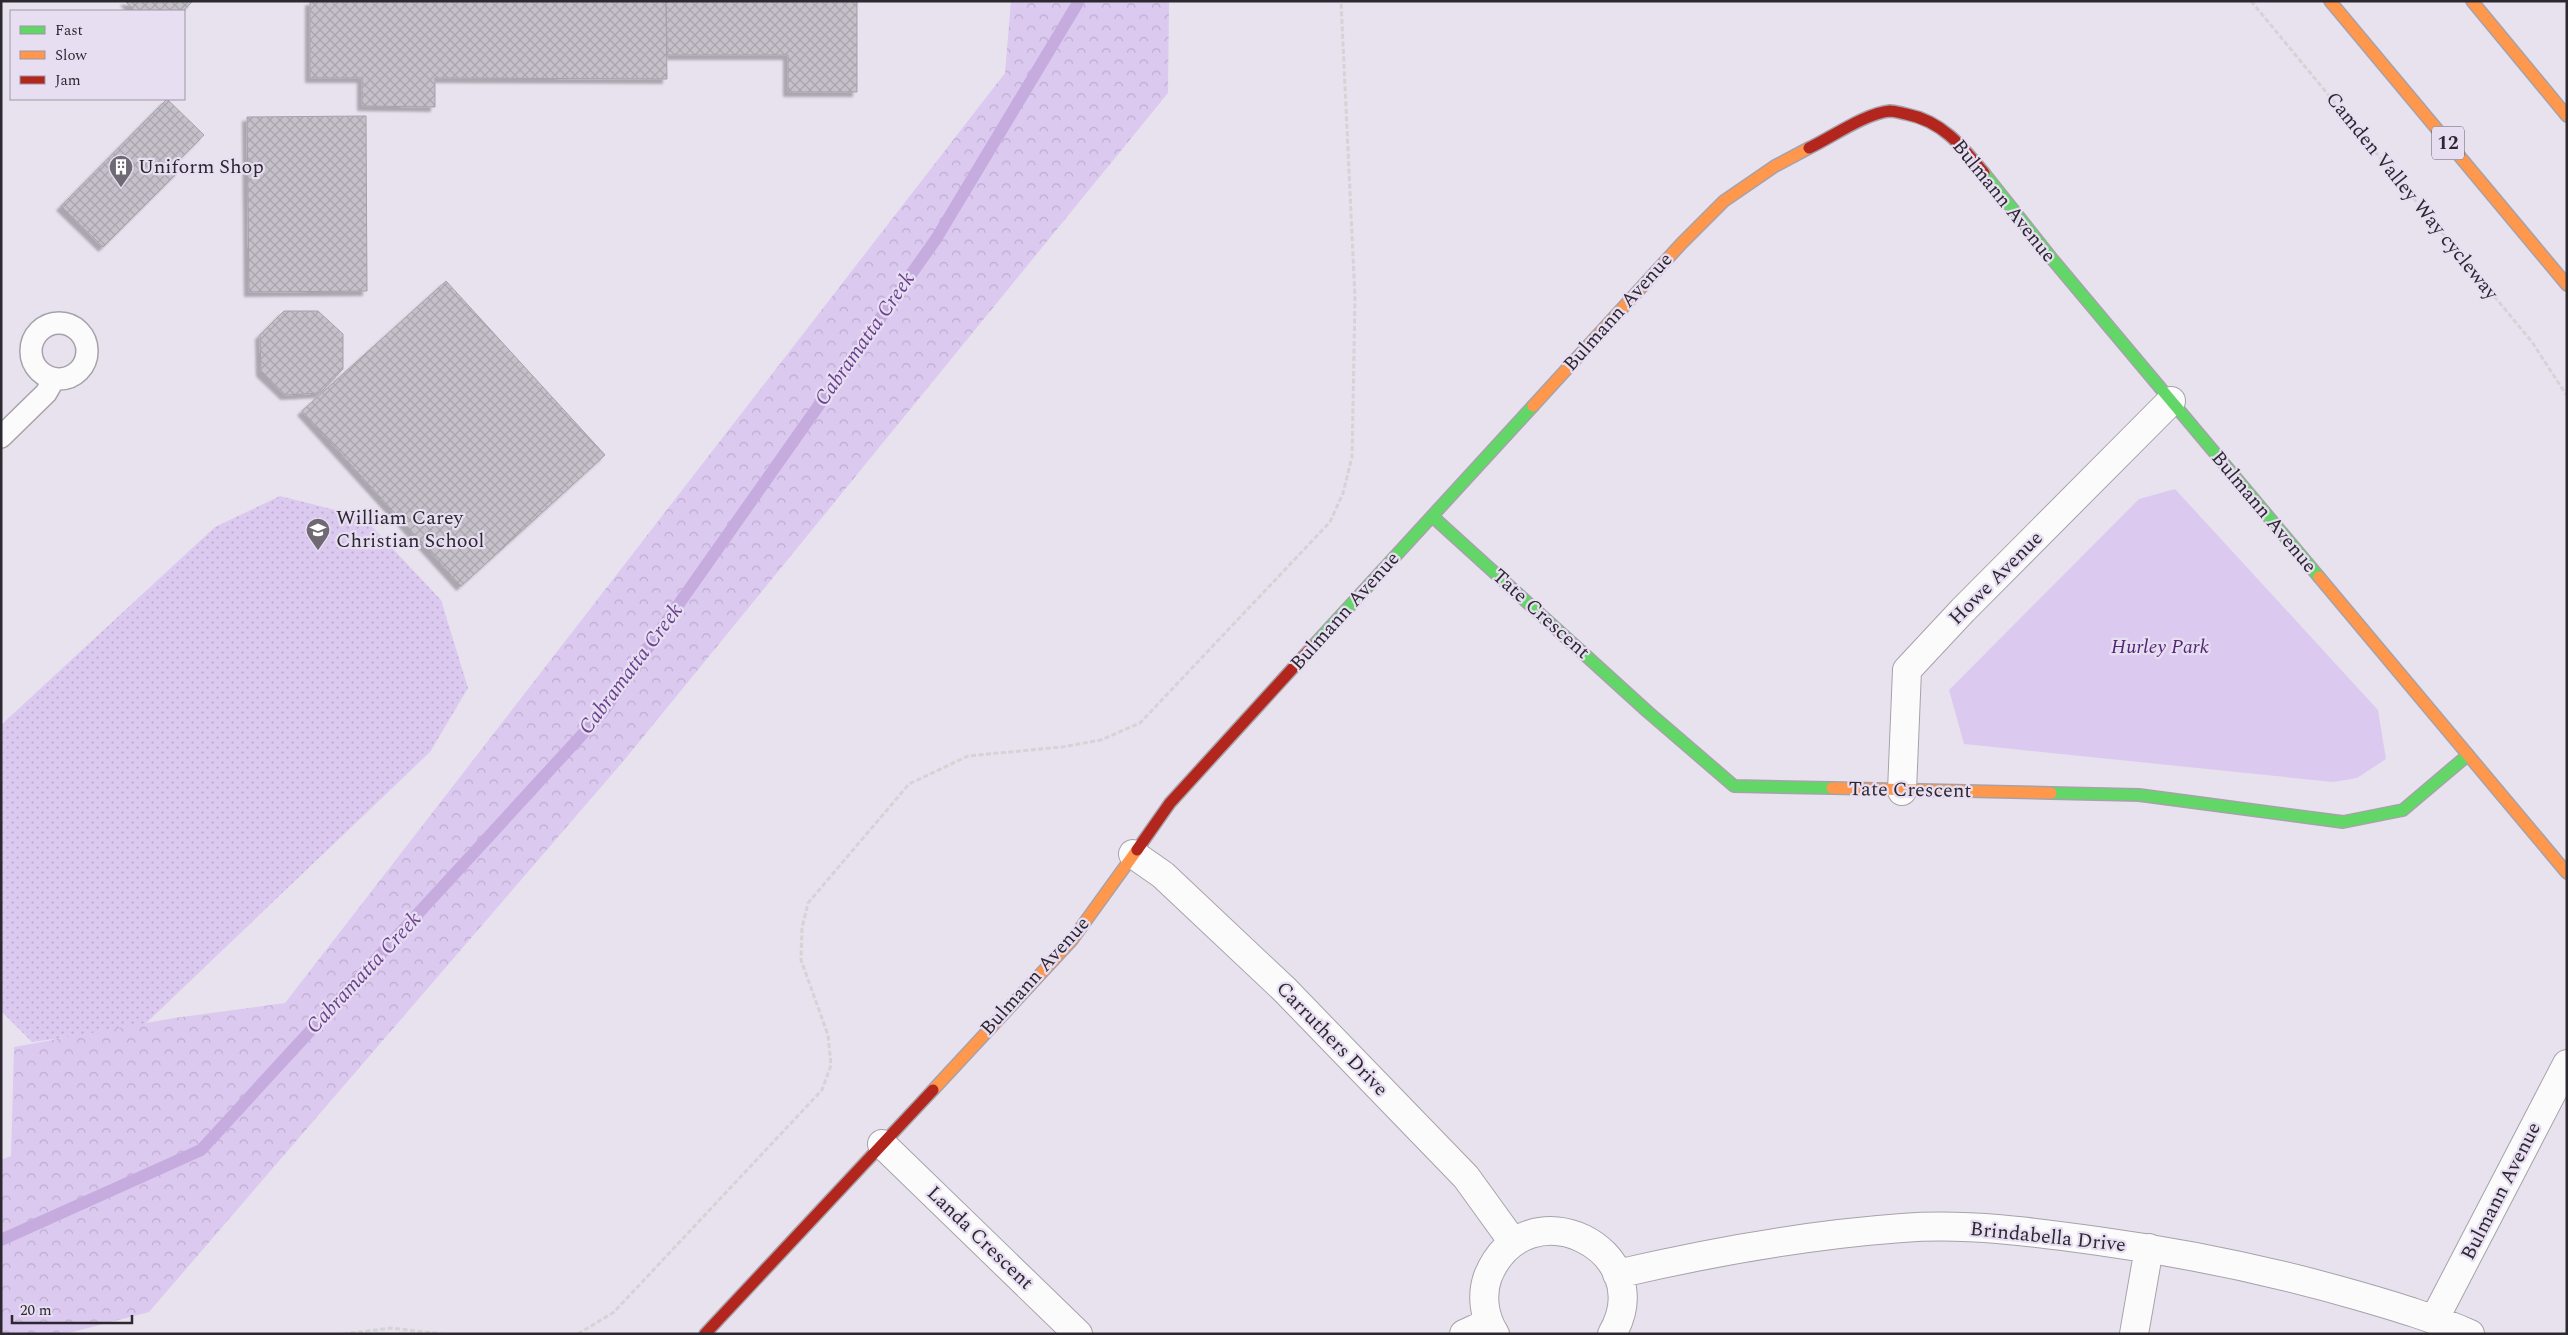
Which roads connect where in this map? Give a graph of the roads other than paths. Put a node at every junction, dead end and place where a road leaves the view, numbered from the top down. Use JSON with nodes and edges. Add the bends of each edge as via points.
{"nodes":[{"id":1,"x":2330,"y":1,"type":"edge"},
{"id":2,"x":2472,"y":1,"type":"edge"},
{"id":3,"x":2567,"y":116,"type":"edge"},
{"id":4,"x":2567,"y":285,"type":"edge"},
{"id":5,"x":54,"y":379,"type":"dead end"},
{"id":6,"x":2172,"y":401,"type":"junction"},
{"id":7,"x":1,"y":437,"type":"edge"},
{"id":8,"x":1432,"y":516,"type":"junction"},
{"id":9,"x":2468,"y":755,"type":"junction"},
{"id":10,"x":1902,"y":791,"type":"junction"},
{"id":11,"x":1133,"y":854,"type":"junction"},
{"id":12,"x":2567,"y":873,"type":"edge"},
{"id":13,"x":2567,"y":1064,"type":"edge"},
{"id":14,"x":882,"y":1144,"type":"junction"},
{"id":15,"x":1513,"y":1242,"type":"junction"},
{"id":16,"x":2149,"y":1248,"type":"junction"},
{"id":17,"x":1618,"y":1274,"type":"junction"},
{"id":18,"x":2435,"y":1318,"type":"junction"},
{"id":19,"x":1482,"y":1330,"type":"edge"},
{"id":20,"x":705,"y":1334,"type":"edge"},
{"id":21,"x":1078,"y":1334,"type":"edge"},
{"id":22,"x":1612,"y":1334,"type":"edge"},
{"id":23,"x":2134,"y":1334,"type":"edge"},
{"id":24,"x":2470,"y":1334,"type":"edge"}],
"edges":[{"from":1,"to":4,"type":"street","number":"12"},
{"from":2,"to":3,"type":"street"},
{"from":5,"to":7,"type":"lane","via":[[46,393]]},
{"from":6,"to":8,"type":"street","name":"Bulmann Avenue","via":[[1958,141],[1940,127],[1917,116],[1891,111],[1871,117],[1775,166],[1724,201]]},
{"from":6,"to":9,"type":"street","name":"Bulmann Avenue"},
{"from":6,"to":10,"type":"street","name":"Howe Avenue","via":[[1907,670]]},
{"from":8,"to":10,"type":"street","name":"Tate Crescent","via":[[1734,786]]},
{"from":8,"to":11,"type":"street","name":"Bulmann Avenue","via":[[1170,803]]},
{"from":9,"to":10,"type":"street","name":"Tate Crescent","via":[[2403,810],[2343,822],[2139,795]]},
{"from":9,"to":12,"type":"street","name":"Bulmann Avenue"},
{"from":11,"to":14,"type":"street","name":"Bulmann Avenue","via":[[1072,940]]},
{"from":11,"to":15,"type":"street","name":"Carruthers Drive","via":[[1163,875],[1285,990],[1466,1177]]},
{"from":13,"to":18,"type":"street","name":"Bulmann Avenue"},
{"from":14,"to":20,"type":"street","name":"Bulmann Avenue"},
{"from":14,"to":21,"type":"street","name":"Landa Crescent"},
{"from":15,"to":17,"type":"street","via":[[1530,1234],[1567,1231],[1592,1242],[1612,1262]]},
{"from":15,"to":19,"type":"street","via":[[1494,1262],[1485,1284]]},
{"from":16,"to":17,"type":"street","name":"Brindabella Drive","via":[[1999,1228],[1904,1228],[1694,1256]]},
{"from":16,"to":18,"type":"street","name":"Brindabella Drive","via":[[2210,1258],[2314,1283]]},
{"from":16,"to":23,"type":"street"},
{"from":17,"to":22,"type":"street","via":[[1622,1293],[1619,1322]]},
{"from":18,"to":24,"type":"street","name":"Brindabella Drive"}]}
